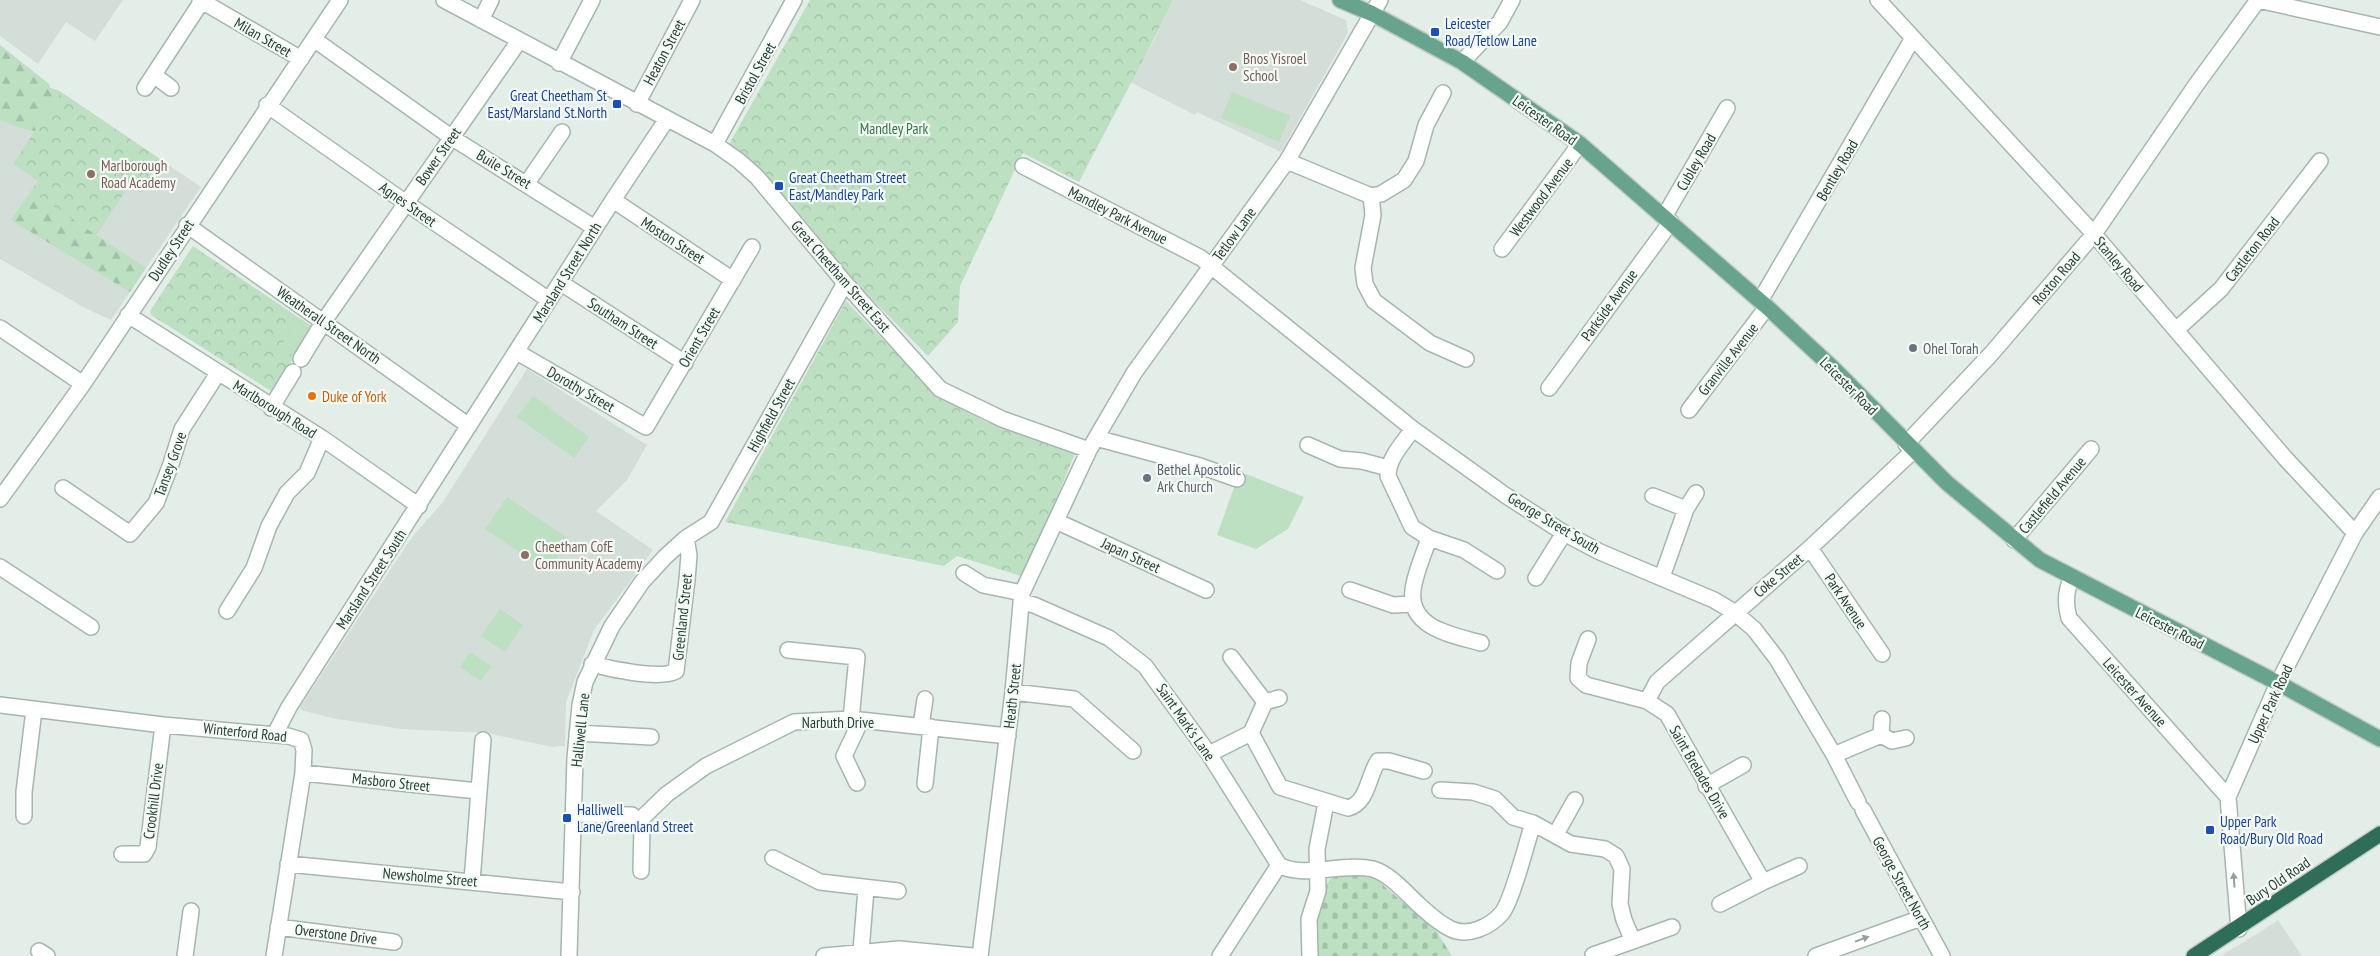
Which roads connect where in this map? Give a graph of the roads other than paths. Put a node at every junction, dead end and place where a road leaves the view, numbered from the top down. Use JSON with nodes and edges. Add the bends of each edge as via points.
{"nodes":[{"id":1,"x":201,"y":0,"type":"edge"},
{"id":2,"x":340,"y":0,"type":"edge"},
{"id":3,"x":444,"y":0,"type":"edge"},
{"id":4,"x":491,"y":0,"type":"edge"},
{"id":5,"x":592,"y":0,"type":"edge"},
{"id":6,"x":692,"y":0,"type":"edge"},
{"id":7,"x":794,"y":0,"type":"edge"},
{"id":8,"x":1340,"y":0,"type":"edge"},
{"id":9,"x":1380,"y":0,"type":"edge"},
{"id":10,"x":1512,"y":0,"type":"edge"},
{"id":11,"x":1878,"y":0,"type":"edge"},
{"id":12,"x":2258,"y":0,"type":"edge"},
{"id":13,"x":1373,"y":14,"type":"junction"},
{"id":14,"x":481,"y":20,"type":"junction"},
{"id":15,"x":2380,"y":28,"type":"edge"},
{"id":16,"x":1913,"y":38,"type":"junction"},
{"id":17,"x":315,"y":40,"type":"junction"},
{"id":18,"x":519,"y":41,"type":"junction"},
{"id":19,"x":301,"y":59,"type":"junction"},
{"id":20,"x":559,"y":62,"type":"junction"},
{"id":21,"x":1462,"y":62,"type":"junction"},
{"id":22,"x":171,"y":88,"type":"dead end"},
{"id":23,"x":1443,"y":93,"type":"dead end"},
{"id":24,"x":637,"y":104,"type":"junction"},
{"id":25,"x":268,"y":105,"type":"junction"},
{"id":26,"x":1727,"y":108,"type":"dead end"},
{"id":27,"x":667,"y":119,"type":"junction"},
{"id":28,"x":562,"y":132,"type":"dead end"},
{"id":29,"x":451,"y":138,"type":"junction"},
{"id":30,"x":715,"y":144,"type":"junction"},
{"id":31,"x":1580,"y":144,"type":"junction"},
{"id":32,"x":1287,"y":161,"type":"junction"},
{"id":33,"x":2320,"y":161,"type":"dead end"},
{"id":34,"x":1023,"y":166,"type":"dead end"},
{"id":35,"x":527,"y":183,"type":"junction"},
{"id":36,"x":1371,"y":196,"type":"junction"},
{"id":37,"x":613,"y":200,"type":"junction"},
{"id":38,"x":406,"y":203,"type":"junction"},
{"id":39,"x":1667,"y":220,"type":"junction"},
{"id":40,"x":187,"y":225,"type":"junction"},
{"id":41,"x":595,"y":228,"type":"junction"},
{"id":42,"x":2094,"y":234,"type":"junction"},
{"id":43,"x":752,"y":247,"type":"dead end"},
{"id":44,"x":1502,"y":249,"type":"dead end"},
{"id":45,"x":1211,"y":265,"type":"junction"},
{"id":46,"x":733,"y":280,"type":"junction"},
{"id":47,"x":560,"y":282,"type":"junction"},
{"id":48,"x":845,"y":283,"type":"junction"},
{"id":49,"x":549,"y":300,"type":"junction"},
{"id":50,"x":1764,"y":304,"type":"junction"},
{"id":51,"x":128,"y":315,"type":"junction"},
{"id":52,"x":324,"y":321,"type":"junction"},
{"id":53,"x":0,"y":328,"type":"edge"},
{"id":54,"x":2176,"y":330,"type":"junction"},
{"id":55,"x":517,"y":352,"type":"junction"},
{"id":56,"x":1466,"y":359,"type":"dead end"},
{"id":57,"x":685,"y":363,"type":"junction"},
{"id":58,"x":218,"y":373,"type":"junction"},
{"id":59,"x":83,"y":384,"type":"junction"},
{"id":60,"x":1549,"y":388,"type":"dead end"},
{"id":61,"x":272,"y":408,"type":"junction"},
{"id":62,"x":1689,"y":410,"type":"dead end"},
{"id":63,"x":469,"y":426,"type":"junction"},
{"id":64,"x":646,"y":426,"type":"joint"},
{"id":65,"x":1413,"y":429,"type":"junction"},
{"id":66,"x":322,"y":438,"type":"junction"},
{"id":67,"x":1092,"y":444,"type":"junction"},
{"id":68,"x":1308,"y":445,"type":"dead end"},
{"id":69,"x":1909,"y":447,"type":"junction"},
{"id":70,"x":2091,"y":449,"type":"dead end"},
{"id":71,"x":1388,"y":468,"type":"junction"},
{"id":72,"x":1237,"y":479,"type":"dead end"},
{"id":73,"x":63,"y":488,"type":"dead end"},
{"id":74,"x":1696,"y":493,"type":"dead end"},
{"id":75,"x":1654,"y":496,"type":"dead end"},
{"id":76,"x":2380,"y":498,"type":"edge"},
{"id":77,"x":0,"y":499,"type":"edge"},
{"id":78,"x":419,"y":506,"type":"junction"},
{"id":79,"x":1686,"y":509,"type":"junction"},
{"id":80,"x":1056,"y":521,"type":"junction"},
{"id":81,"x":1564,"y":533,"type":"junction"},
{"id":82,"x":2355,"y":533,"type":"junction"},
{"id":83,"x":686,"y":538,"type":"junction"},
{"id":84,"x":1429,"y":538,"type":"junction"},
{"id":85,"x":2014,"y":540,"type":"junction"},
{"id":86,"x":1810,"y":548,"type":"junction"},
{"id":87,"x":0,"y":567,"type":"edge"},
{"id":88,"x":1497,"y":571,"type":"dead end"},
{"id":89,"x":964,"y":573,"type":"dead end"},
{"id":90,"x":1662,"y":577,"type":"junction"},
{"id":91,"x":1536,"y":578,"type":"dead end"},
{"id":92,"x":2072,"y":578,"type":"junction"},
{"id":93,"x":1206,"y":590,"type":"dead end"},
{"id":94,"x":1350,"y":590,"type":"dead end"},
{"id":95,"x":1021,"y":598,"type":"junction"},
{"id":96,"x":1413,"y":604,"type":"junction"},
{"id":97,"x":226,"y":611,"type":"dead end"},
{"id":98,"x":1734,"y":612,"type":"junction"},
{"id":99,"x":92,"y":627,"type":"dead end"},
{"id":100,"x":1588,"y":639,"type":"dead end"},
{"id":101,"x":1482,"y":643,"type":"dead end"},
{"id":102,"x":788,"y":650,"type":"dead end"},
{"id":103,"x":1882,"y":654,"type":"dead end"},
{"id":104,"x":1231,"y":658,"type":"dead end"},
{"id":105,"x":592,"y":664,"type":"junction"},
{"id":106,"x":2278,"y":683,"type":"junction"},
{"id":107,"x":1013,"y":692,"type":"junction"},
{"id":108,"x":925,"y":699,"type":"dead end"},
{"id":109,"x":1647,"y":701,"type":"junction"},
{"id":110,"x":0,"y":705,"type":"edge"},
{"id":111,"x":34,"y":710,"type":"junction"},
{"id":112,"x":1882,"y":719,"type":"dead end"},
{"id":113,"x":856,"y":720,"type":"junction"},
{"id":114,"x":163,"y":725,"type":"junction"},
{"id":115,"x":926,"y":726,"type":"junction"},
{"id":116,"x":577,"y":733,"type":"junction"},
{"id":117,"x":1252,"y":733,"type":"junction"},
{"id":118,"x":275,"y":734,"type":"junction"},
{"id":119,"x":1881,"y":735,"type":"junction"},
{"id":120,"x":1008,"y":736,"type":"junction"},
{"id":121,"x":651,"y":737,"type":"dead end"},
{"id":122,"x":1906,"y":738,"type":"dead end"},
{"id":123,"x":2380,"y":739,"type":"edge"},
{"id":124,"x":483,"y":740,"type":"dead end"},
{"id":125,"x":1133,"y":751,"type":"dead end"},
{"id":126,"x":1209,"y":754,"type":"junction"},
{"id":127,"x":1834,"y":755,"type":"junction"},
{"id":128,"x":1742,"y":765,"type":"dead end"},
{"id":129,"x":1424,"y":771,"type":"dead end"},
{"id":130,"x":303,"y":773,"type":"junction"},
{"id":131,"x":857,"y":783,"type":"dead end"},
{"id":132,"x":925,"y":784,"type":"dead end"},
{"id":133,"x":1706,"y":786,"type":"junction"},
{"id":134,"x":1440,"y":790,"type":"dead end"},
{"id":135,"x":478,"y":791,"type":"junction"},
{"id":136,"x":2228,"y":797,"type":"junction"},
{"id":137,"x":1575,"y":800,"type":"dead end"},
{"id":138,"x":1326,"y":803,"type":"junction"},
{"id":139,"x":1860,"y":806,"type":"joint"},
{"id":140,"x":574,"y":814,"type":"junction"},
{"id":141,"x":24,"y":816,"type":"dead end"},
{"id":142,"x":638,"y":822,"type":"junction"},
{"id":143,"x":1534,"y":823,"type":"junction"},
{"id":144,"x":1556,"y":834,"type":"junction"},
{"id":145,"x":2380,"y":834,"type":"edge"},
{"id":146,"x":122,"y":854,"type":"dead end"},
{"id":147,"x":773,"y":858,"type":"dead end"},
{"id":148,"x":288,"y":864,"type":"junction"},
{"id":149,"x":1279,"y":865,"type":"junction"},
{"id":150,"x":1799,"y":866,"type":"dead end"},
{"id":151,"x":1318,"y":869,"type":"junction"},
{"id":152,"x":641,"y":871,"type":"dead end"},
{"id":153,"x":472,"y":881,"type":"junction"},
{"id":154,"x":1763,"y":882,"type":"junction"},
{"id":155,"x":866,"y":889,"type":"junction"},
{"id":156,"x":898,"y":891,"type":"dead end"},
{"id":157,"x":572,"y":892,"type":"junction"},
{"id":158,"x":1720,"y":904,"type":"dead end"},
{"id":159,"x":191,"y":911,"type":"dead end"},
{"id":160,"x":1921,"y":918,"type":"junction"},
{"id":161,"x":1672,"y":926,"type":"dead end"},
{"id":162,"x":278,"y":927,"type":"junction"},
{"id":163,"x":2238,"y":929,"type":"junction"},
{"id":164,"x":1633,"y":941,"type":"junction"},
{"id":165,"x":394,"y":942,"type":"dead end"},
{"id":166,"x":861,"y":951,"type":"junction"},
{"id":167,"x":1593,"y":955,"type":"dead end"},
{"id":168,"x":185,"y":956,"type":"edge"},
{"id":169,"x":274,"y":956,"type":"edge"},
{"id":170,"x":569,"y":956,"type":"edge"},
{"id":171,"x":824,"y":956,"type":"edge"},
{"id":172,"x":973,"y":956,"type":"edge"},
{"id":173,"x":980,"y":956,"type":"edge"},
{"id":174,"x":1220,"y":956,"type":"edge"},
{"id":175,"x":1310,"y":956,"type":"edge"},
{"id":176,"x":1816,"y":956,"type":"edge"},
{"id":177,"x":1942,"y":956,"type":"edge"},
{"id":178,"x":2194,"y":956,"type":"edge"}],
"edges":[{"from":1,"to":19,"type":"street","name":"Milan Street"},
{"from":1,"to":22,"type":"street","via":[[149,81]]},
{"from":2,"to":17,"type":"street","name":"Dudley Street"},
{"from":3,"to":14,"type":"street","name":"Great Cheetham Street East"},
{"from":4,"to":14,"type":"street"},
{"from":5,"to":20,"type":"street"},
{"from":6,"to":24,"type":"street","name":"Heaton Street"},
{"from":7,"to":30,"type":"street","name":"Bristol Street"},
{"from":8,"to":13,"type":"main road","name":"Leicester Road"},
{"from":9,"to":13,"type":"street","name":"Tetlow Lane"},
{"from":10,"to":21,"type":"street","via":[[1500,22]]},
{"from":11,"to":16,"type":"street","name":"Stanley Road"},
{"from":12,"to":15,"type":"street"},
{"from":12,"to":42,"type":"street","name":"Roston Road","via":[[2196,84]]},
{"from":13,"to":21,"type":"main road","name":"Leicester Road"},
{"from":13,"to":32,"type":"street","name":"Tetlow Lane"},
{"from":14,"to":18,"type":"street","name":"Great Cheetham Street East"},
{"from":16,"to":42,"type":"street","name":"Stanley Road"},
{"from":16,"to":50,"type":"street","name":"Bentley Road"},
{"from":17,"to":19,"type":"street","name":"Dudley Street"},
{"from":17,"to":29,"type":"street","name":"Buile Street"},
{"from":18,"to":20,"type":"street","name":"Great Cheetham Street East"},
{"from":18,"to":29,"type":"street","name":"Bower Street"},
{"from":19,"to":25,"type":"street","name":"Dudley Street"},
{"from":20,"to":24,"type":"street","name":"Great Cheetham Street East"},
{"from":21,"to":31,"type":"main road","name":"Leicester Road"},
{"from":23,"to":36,"type":"street","via":[[1426,125],[1416,161],[1404,180],[1381,194]]},
{"from":24,"to":27,"type":"street","name":"Great Cheetham Street East"},
{"from":25,"to":38,"type":"street","name":"Agnes Street"},
{"from":25,"to":40,"type":"street","name":"Dudley Street"},
{"from":26,"to":39,"type":"street","name":"Cubley Road"},
{"from":27,"to":30,"type":"street","name":"Great Cheetham Street East"},
{"from":27,"to":37,"type":"street","name":"Marsland Street North"},
{"from":28,"to":35,"type":"street"},
{"from":29,"to":35,"type":"street","name":"Buile Street"},
{"from":29,"to":38,"type":"street","name":"Bower Street"},
{"from":30,"to":48,"type":"street","name":"Great Cheetham Street East","via":[[757,177]]},
{"from":31,"to":39,"type":"main road","name":"Leicester Road"},
{"from":31,"to":44,"type":"street","name":"Westwood Avenue"},
{"from":32,"to":36,"type":"street"},
{"from":32,"to":45,"type":"street","name":"Tetlow Lane"},
{"from":33,"to":54,"type":"street","name":"Castleton Road","via":[[2221,288]]},
{"from":34,"to":45,"type":"street","name":"Mandley Park Avenue"},
{"from":35,"to":41,"type":"street","name":"Buile Street"},
{"from":36,"to":56,"type":"street","via":[[1373,215],[1363,268],[1365,284],[1374,301],[1430,343]]},
{"from":37,"to":41,"type":"street","name":"Marsland Street North"},
{"from":37,"to":46,"type":"street","name":"Moston Street"},
{"from":38,"to":49,"type":"street","name":"Agnes Street"},
{"from":38,"to":52,"type":"street","name":"Bower Street"},
{"from":39,"to":50,"type":"main road","name":"Leicester Road"},
{"from":39,"to":60,"type":"street","name":"Parkside Avenue"},
{"from":40,"to":51,"type":"street","name":"Dudley Street"},
{"from":40,"to":52,"type":"street","name":"Weatherall Street North"},
{"from":41,"to":47,"type":"street","name":"Marsland Street North"},
{"from":42,"to":54,"type":"street","name":"Stanley Road"},
{"from":42,"to":69,"type":"street","name":"Roston Road"},
{"from":43,"to":46,"type":"street","name":"Orient Street"},
{"from":45,"to":65,"type":"street","name":"George Street South"},
{"from":45,"to":67,"type":"street","name":"Tetlow Lane","via":[[1134,373]]},
{"from":46,"to":57,"type":"street","name":"Orient Street"},
{"from":47,"to":49,"type":"street","name":"Marsland Street North"},
{"from":47,"to":57,"type":"street","name":"Southam Street"},
{"from":48,"to":67,"type":"street","name":"Great Cheetham Street East","via":[[940,389],[1002,419]]},
{"from":48,"to":83,"type":"street","name":"Highfield Street","via":[[711,522]]},
{"from":49,"to":55,"type":"street","name":"Marsland Street North"},
{"from":50,"to":62,"type":"street","name":"Granville Avenue"},
{"from":50,"to":69,"type":"main road","name":"Leicester Road","via":[[1835,370]]},
{"from":51,"to":58,"type":"street","name":"Marlborough Road"},
{"from":51,"to":59,"type":"street","name":"Dudley Street"},
{"from":52,"to":61,"type":"street","name":"Bower Street"},
{"from":52,"to":63,"type":"street","name":"Weatherall Street North"},
{"from":53,"to":59,"type":"street"},
{"from":54,"to":82,"type":"street","name":"Stanley Road","via":[[2285,458]]},
{"from":55,"to":63,"type":"street","name":"Marsland Street North"},
{"from":55,"to":64,"type":"street","name":"Dorothy Street"},
{"from":57,"to":64,"type":"street","name":"Orient Street"},
{"from":58,"to":61,"type":"street","name":"Marlborough Road"},
{"from":58,"to":73,"type":"street","name":"Tansey Grove","via":[[182,429],[156,503],[130,534]]},
{"from":59,"to":77,"type":"street","name":"Dudley Street"},
{"from":61,"to":66,"type":"street","name":"Marlborough Road"},
{"from":63,"to":78,"type":"street","name":"Marsland Street South"},
{"from":65,"to":71,"type":"street"},
{"from":65,"to":81,"type":"street","name":"George Street South"},
{"from":66,"to":78,"type":"street","name":"Marlborough Road"},
{"from":66,"to":97,"type":"street","via":[[307,473],[287,493],[269,526],[254,568]]},
{"from":67,"to":72,"type":"street","name":"Great Cheetham Street East","via":[[1200,466]]},
{"from":67,"to":80,"type":"street","name":"Heath Street"},
{"from":68,"to":71,"type":"street","via":[[1340,459]]},
{"from":69,"to":85,"type":"main road","name":"Leicester Road"},
{"from":69,"to":86,"type":"street","name":"Coke Street"},
{"from":70,"to":85,"type":"street","name":"Castlefield Avenue"},
{"from":71,"to":84,"type":"street","via":[[1390,483],[1412,527]]},
{"from":74,"to":79,"type":"street"},
{"from":75,"to":79,"type":"street"},
{"from":76,"to":82,"type":"street","name":"Upper Park Road"},
{"from":78,"to":118,"type":"street","name":"Marsland Street South","via":[[288,707]]},
{"from":79,"to":90,"type":"street"},
{"from":80,"to":93,"type":"street","name":"Japan Street"},
{"from":80,"to":95,"type":"street","name":"Heath Street"},
{"from":81,"to":90,"type":"street","name":"George Street South","via":[[1600,552]]},
{"from":81,"to":91,"type":"street"},
{"from":82,"to":106,"type":"street","name":"Upper Park Road"},
{"from":83,"to":105,"type":"street","name":"Halliwell Lane","via":[[642,582],[612,626]]},
{"from":83,"to":105,"type":"street","name":"Greenland Street","via":[[688,580],[676,670],[664,674],[608,669]]},
{"from":84,"to":88,"type":"street","via":[[1464,550]]},
{"from":84,"to":96,"type":"street","via":[[1413,590]]},
{"from":85,"to":92,"type":"main road","name":"Leicester Road"},
{"from":86,"to":98,"type":"street","name":"Coke Street"},
{"from":86,"to":103,"type":"street","name":"Park Avenue"},
{"from":87,"to":99,"type":"street"},
{"from":89,"to":95,"type":"street","name":"Saint Mark's Lane","via":[[984,585]]},
{"from":90,"to":98,"type":"street","name":"George Street South"},
{"from":92,"to":106,"type":"main road","name":"Leicester Road"},
{"from":92,"to":136,"type":"street","name":"Leicester Avenue","via":[[2066,588],[2069,618]]},
{"from":94,"to":96,"type":"street","via":[[1393,605]]},
{"from":95,"to":107,"type":"street","name":"Heath Street"},
{"from":95,"to":126,"type":"street","name":"Saint Mark's Lane","via":[[1109,638],[1146,666]]},
{"from":96,"to":101,"type":"street","via":[[1420,618],[1436,631]]},
{"from":98,"to":109,"type":"street","name":"Coke Street","via":[[1657,682]]},
{"from":98,"to":127,"type":"street","name":"George Street South","via":[[1778,659]]},
{"from":100,"to":109,"type":"street","name":"Saint Brelades Drive","via":[[1579,663],[1578,678],[1586,686]]},
{"from":102,"to":113,"type":"street","via":[[856,657]]},
{"from":104,"to":117,"type":"street","via":[[1272,700]]},
{"from":105,"to":116,"type":"street","name":"Halliwell Lane","via":[[585,682]]},
{"from":106,"to":123,"type":"main road","name":"Leicester Road"},
{"from":106,"to":136,"type":"street","name":"Upper Park Road"},
{"from":107,"to":120,"type":"street","name":"Heath Street"},
{"from":107,"to":125,"type":"street","via":[[1074,699]]},
{"from":108,"to":115,"type":"street"},
{"from":109,"to":133,"type":"street","name":"Saint Brelades Drive","via":[[1667,714]]},
{"from":110,"to":111,"type":"street","name":"Winterford Road"},
{"from":111,"to":114,"type":"street","name":"Winterford Road"},
{"from":111,"to":141,"type":"street"},
{"from":112,"to":119,"type":"street"},
{"from":113,"to":115,"type":"street","name":"Narbuth Drive"},
{"from":113,"to":131,"type":"street","via":[[844,756]]},
{"from":113,"to":142,"type":"street","name":"Narbuth Drive","via":[[794,722],[706,766],[667,794]]},
{"from":114,"to":118,"type":"street","name":"Winterford Road"},
{"from":114,"to":146,"type":"street","name":"Crookhill Drive","via":[[148,847],[144,854],[137,856]]},
{"from":115,"to":120,"type":"street","name":"Narbuth Drive"},
{"from":115,"to":132,"type":"street"},
{"from":116,"to":121,"type":"street"},
{"from":116,"to":140,"type":"street","name":"Halliwell Lane"},
{"from":117,"to":126,"type":"street"},
{"from":117,"to":138,"type":"street","via":[[1280,787]]},
{"from":118,"to":130,"type":"street","name":"Winterford Road","via":[[301,740]]},
{"from":119,"to":122,"type":"street","via":[[1892,741]]},
{"from":119,"to":127,"type":"street"},
{"from":120,"to":173,"type":"street","name":"Heath Street"},
{"from":124,"to":135,"type":"street"},
{"from":126,"to":149,"type":"street","name":"Saint Mark's Lane"},
{"from":127,"to":139,"type":"street","name":"George Street South"},
{"from":128,"to":133,"type":"street"},
{"from":129,"to":138,"type":"street","via":[[1378,761],[1356,806],[1348,808]]},
{"from":130,"to":135,"type":"street","name":"Masboro Street"},
{"from":130,"to":148,"type":"street","name":"Winterford Road"},
{"from":133,"to":154,"type":"street","name":"Saint Brelades Drive"},
{"from":134,"to":143,"type":"street","via":[[1473,792],[1495,799],[1513,817]]},
{"from":135,"to":153,"type":"street"},
{"from":163,"to":136,"type":"street","name":"Upper Park Road","one_way":true},
{"from":137,"to":144,"type":"street"},
{"from":138,"to":151,"type":"street","via":[[1317,850]]},
{"from":139,"to":160,"type":"street","name":"George Street North"},
{"from":140,"to":142,"type":"street","via":[[632,815]]},
{"from":140,"to":157,"type":"street","name":"Halliwell Lane"},
{"from":142,"to":152,"type":"street","via":[[642,826]]},
{"from":143,"to":144,"type":"street"},
{"from":143,"to":151,"type":"street","via":[[1506,905],[1495,919],[1466,932],[1452,930],[1439,922],[1381,872],[1360,868]]},
{"from":144,"to":164,"type":"street","via":[[1571,844],[1605,849],[1616,856],[1622,869],[1620,904]]},
{"from":145,"to":163,"type":"highway","name":"Bury Old Road"},
{"from":147,"to":155,"type":"street","via":[[820,882]]},
{"from":148,"to":153,"type":"street","name":"Newsholme Street"},
{"from":148,"to":162,"type":"street","name":"Winterford Road"},
{"from":149,"to":151,"type":"street","via":[[1286,869]]},
{"from":149,"to":174,"type":"street"},
{"from":150,"to":154,"type":"street"},
{"from":151,"to":175,"type":"street","via":[[1318,891],[1310,919]]},
{"from":153,"to":157,"type":"street","name":"Newsholme Street"},
{"from":154,"to":158,"type":"street"},
{"from":155,"to":156,"type":"street"},
{"from":155,"to":166,"type":"street"},
{"from":157,"to":170,"type":"street","name":"Halliwell Lane"},
{"from":159,"to":168,"type":"street"},
{"from":176,"to":160,"type":"street","one_way":true},
{"from":160,"to":177,"type":"street","name":"George Street North"},
{"from":161,"to":164,"type":"street"},
{"from":162,"to":165,"type":"street","name":"Overstone Drive"},
{"from":162,"to":169,"type":"street","name":"Winterford Road"},
{"from":163,"to":178,"type":"highway","name":"Bury Old Road"},
{"from":164,"to":167,"type":"street"},
{"from":166,"to":171,"type":"street"},
{"from":166,"to":172,"type":"street","via":[[900,949]]}]}
